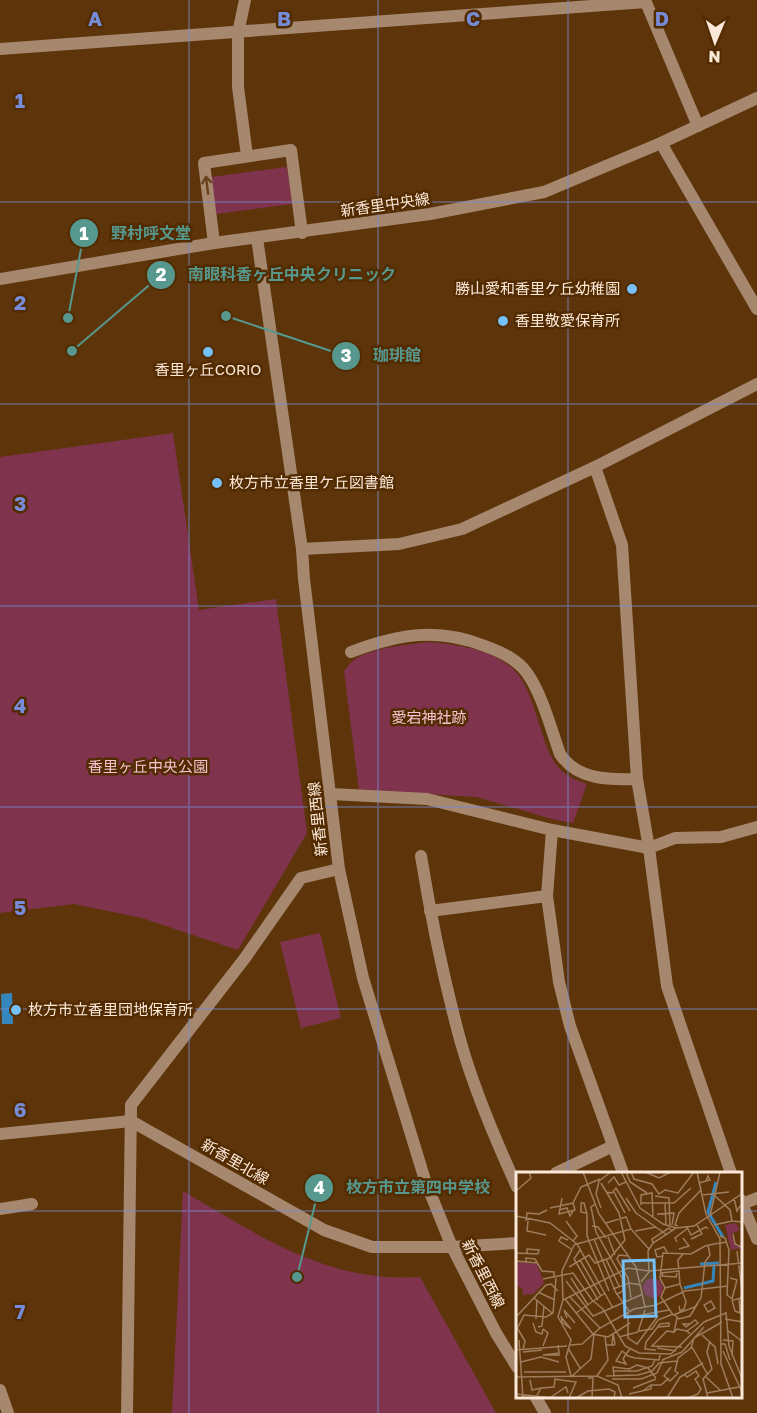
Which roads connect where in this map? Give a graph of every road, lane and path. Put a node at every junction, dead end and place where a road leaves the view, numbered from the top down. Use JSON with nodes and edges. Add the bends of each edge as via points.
{"nodes":[{"id":1,"x":245,"y":0,"type":"edge"},
{"id":2,"x":646,"y":1,"type":"edge"},
{"id":3,"x":238,"y":33,"type":"junction"},
{"id":4,"x":0,"y":49,"type":"edge"},
{"id":5,"x":757,"y":98,"type":"edge"},
{"id":6,"x":698,"y":126,"type":"junction"},
{"id":7,"x":661,"y":143,"type":"junction"},
{"id":8,"x":247,"y":156,"type":"junction"},
{"id":9,"x":302,"y":232,"type":"junction"},
{"id":10,"x":257,"y":238,"type":"junction"},
{"id":11,"x":214,"y":243,"type":"junction"},
{"id":12,"x":0,"y":279,"type":"edge"},
{"id":13,"x":757,"y":309,"type":"edge"},
{"id":14,"x":757,"y":384,"type":"edge"},
{"id":15,"x":595,"y":467,"type":"junction"},
{"id":16,"x":302,"y":549,"type":"junction"},
{"id":17,"x":351,"y":652,"type":"dead end"},
{"id":18,"x":637,"y":779,"type":"junction"},
{"id":19,"x":331,"y":794,"type":"junction"},
{"id":20,"x":757,"y":827,"type":"edge"},
{"id":21,"x":552,"y":830,"type":"junction"},
{"id":22,"x":649,"y":848,"type":"junction"},
{"id":23,"x":421,"y":856,"type":"dead end"},
{"id":24,"x":339,"y":869,"type":"junction"},
{"id":25,"x":547,"y":896,"type":"junction"},
{"id":26,"x":430,"y":910,"type":"junction"},
{"id":27,"x":131,"y":1121,"type":"junction"},
{"id":28,"x":0,"y":1134,"type":"edge"},
{"id":29,"x":613,"y":1146,"type":"junction"},
{"id":30,"x":558,"y":1172,"type":"edge"},
{"id":31,"x":623,"y":1172,"type":"edge"},
{"id":32,"x":731,"y":1172,"type":"edge"},
{"id":33,"x":516,"y":1185,"type":"edge"},
{"id":34,"x":757,"y":1198,"type":"edge"},
{"id":35,"x":742,"y":1203,"type":"edge"},
{"id":36,"x":32,"y":1204,"type":"dead end"},
{"id":37,"x":742,"y":1205,"type":"edge"},
{"id":38,"x":0,"y":1209,"type":"edge"},
{"id":39,"x":757,"y":1239,"type":"edge"},
{"id":40,"x":516,"y":1243,"type":"edge"},
{"id":41,"x":452,"y":1247,"type":"junction"},
{"id":42,"x":516,"y":1365,"type":"edge"},
{"id":43,"x":0,"y":1390,"type":"edge"},
{"id":44,"x":536,"y":1398,"type":"edge"},
{"id":45,"x":8,"y":1413,"type":"edge"},
{"id":46,"x":127,"y":1413,"type":"edge"},
{"id":47,"x":545,"y":1413,"type":"edge"}],
"edges":[{"from":1,"to":3,"type":"street"},
{"from":2,"to":3,"type":"street"},
{"from":2,"to":6,"type":"street"},
{"from":3,"to":4,"type":"street"},
{"from":3,"to":8,"type":"street","via":[[238,87]]},
{"from":5,"to":6,"type":"street","name":"新香里中央線"},
{"from":6,"to":7,"type":"street","name":"新香里中央線"},
{"from":7,"to":9,"type":"street","name":"新香里中央線","via":[[544,192],[430,214]]},
{"from":7,"to":13,"type":"street"},
{"from":8,"to":9,"type":"street","via":[[291,150]]},
{"from":11,"to":8,"type":"street","one_way":true,"via":[[204,163]]},
{"from":9,"to":10,"type":"street","name":"新香里中央線"},
{"from":10,"to":11,"type":"street","name":"新香里中央線"},
{"from":10,"to":16,"type":"street","name":"新香里西線"},
{"from":11,"to":12,"type":"street","name":"新香里中央線"},
{"from":14,"to":15,"type":"street"},
{"from":15,"to":16,"type":"street","via":[[462,529],[399,544]]},
{"from":15,"to":18,"type":"street","via":[[622,545]]},
{"from":16,"to":19,"type":"street","name":"新香里西線"},
{"from":17,"to":18,"type":"street","via":[[398,636],[430,634],[464,637],[496,650],[518,662],[528,675],[567,764],[592,777]]},
{"from":18,"to":22,"type":"street"},
{"from":19,"to":21,"type":"street","via":[[426,799]]},
{"from":19,"to":24,"type":"street","name":"新香里西線"},
{"from":20,"to":22,"type":"street","via":[[721,837],[675,838]]},
{"from":21,"to":22,"type":"street"},
{"from":21,"to":25,"type":"street"},
{"from":22,"to":32,"type":"street","via":[[667,986]]},
{"from":23,"to":26,"type":"street"},
{"from":24,"to":27,"type":"street","via":[[301,878],[245,958],[131,1105]]},
{"from":24,"to":41,"type":"street","name":"新香里西線","via":[[369,1000],[425,1180]]},
{"from":25,"to":26,"type":"street"},
{"from":25,"to":29,"type":"street","via":[[570,1026]]},
{"from":26,"to":33,"type":"street","via":[[461,1044]]},
{"from":27,"to":28,"type":"street"},
{"from":27,"to":41,"type":"street","name":"新香里北線","via":[[324,1230],[372,1247]]},
{"from":27,"to":46,"type":"street"},
{"from":29,"to":30,"type":"street"},
{"from":29,"to":31,"type":"street"},
{"from":34,"to":35,"type":"street"},
{"from":36,"to":38,"type":"street"},
{"from":37,"to":39,"type":"street"},
{"from":40,"to":41,"type":"street","name":"新香里北線"},
{"from":41,"to":42,"type":"street","name":"新香里西線"},
{"from":43,"to":45,"type":"street"},
{"from":44,"to":47,"type":"street"}]}
